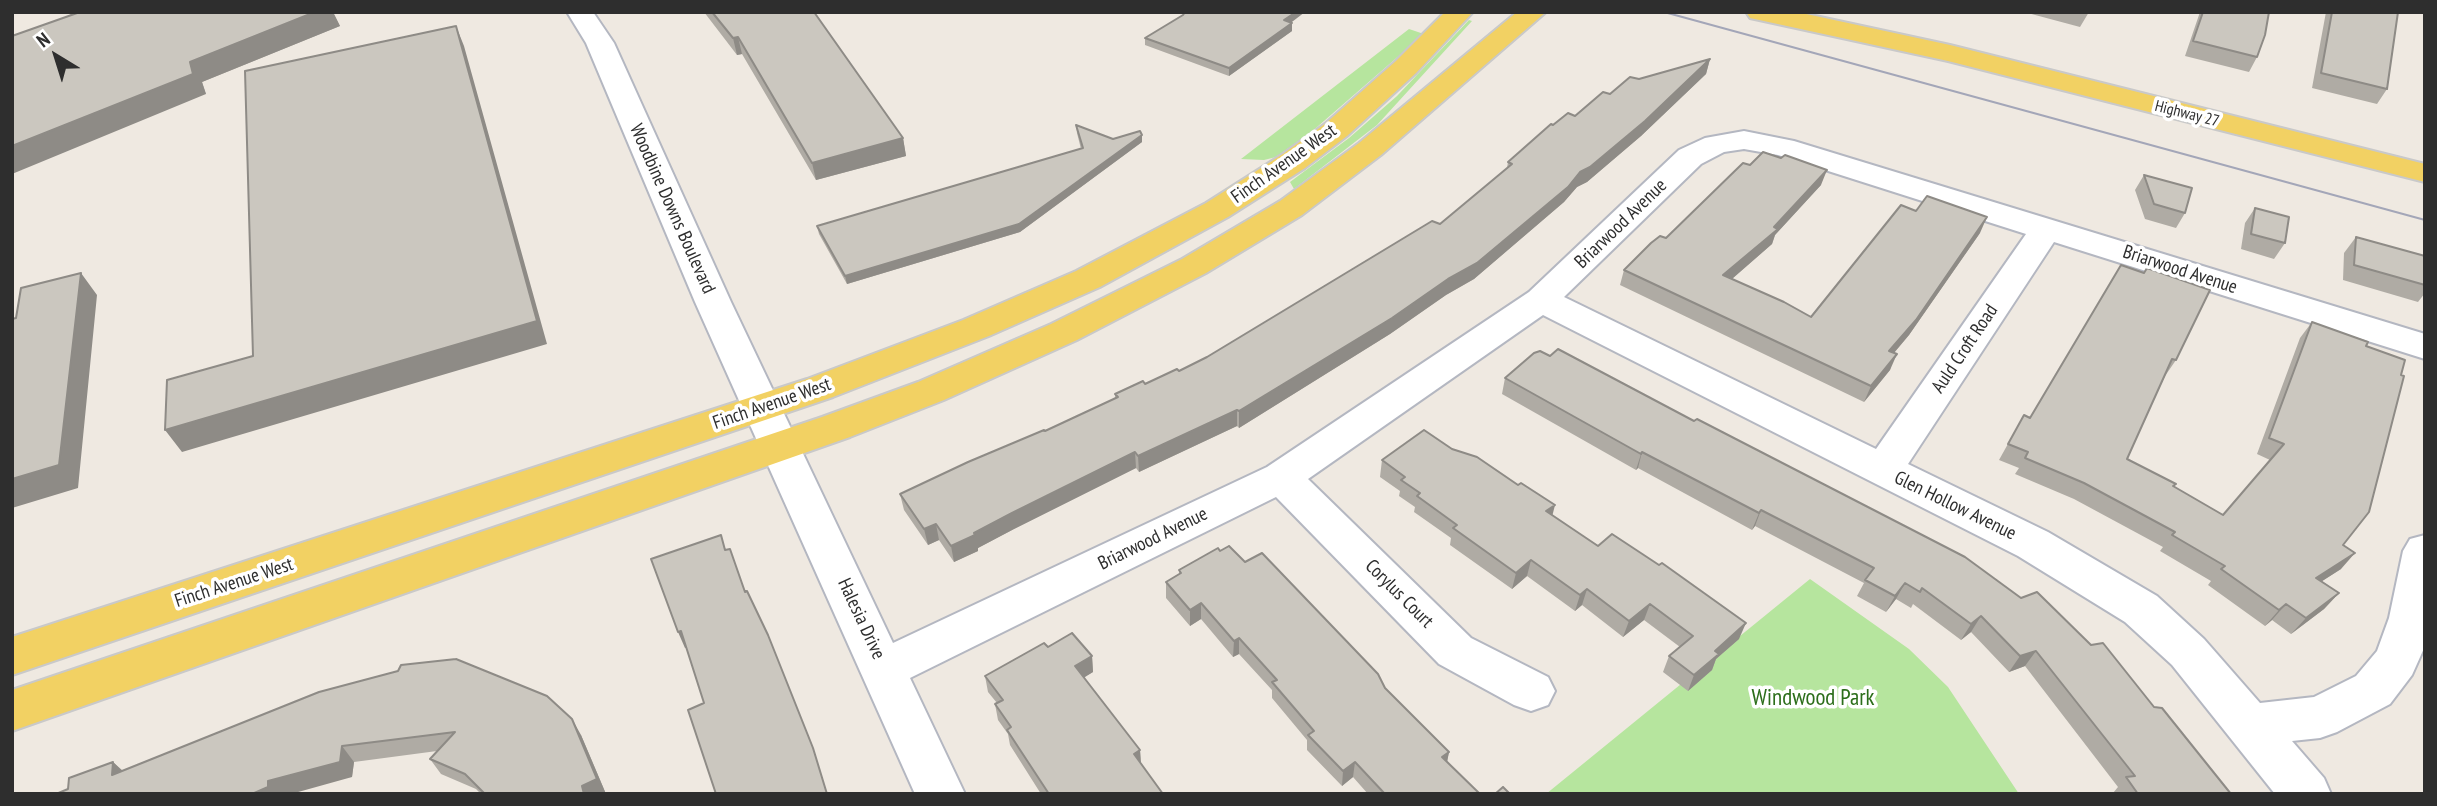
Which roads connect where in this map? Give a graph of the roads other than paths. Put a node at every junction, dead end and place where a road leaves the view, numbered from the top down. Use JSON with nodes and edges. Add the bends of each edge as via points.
{"nodes":[{"id":1,"x":580,"y":12,"type":"edge"},
{"id":2,"x":1460,"y":12,"type":"edge"},
{"id":3,"x":1491,"y":12,"type":"edge"},
{"id":4,"x":1533,"y":12,"type":"edge"},
{"id":5,"x":1759,"y":12,"type":"edge"},
{"id":6,"x":1818,"y":12,"type":"edge"},
{"id":7,"x":1950,"y":54,"type":"junction"},
{"id":8,"x":1397,"y":127,"type":"junction"},
{"id":9,"x":2425,"y":173,"type":"edge"},
{"id":10,"x":1259,"y":186,"type":"junction"},
{"id":11,"x":1291,"y":208,"type":"junction"},
{"id":12,"x":2047,"y":228,"type":"junction"},
{"id":13,"x":1541,"y":300,"type":"junction"},
{"id":14,"x":2425,"y":347,"type":"edge"},
{"id":15,"x":771,"y":427,"type":"junction"},
{"id":16,"x":1882,"y":470,"type":"junction"},
{"id":17,"x":1281,"y":477,"type":"junction"},
{"id":18,"x":2423,"y":565,"type":"edge"},
{"id":19,"x":12,"y":656,"type":"edge"},
{"id":20,"x":884,"y":669,"type":"junction"},
{"id":21,"x":1531,"y":691,"type":"dead end"},
{"id":22,"x":12,"y":711,"type":"edge"},
{"id":23,"x":2248,"y":725,"type":"junction"},
{"id":24,"x":940,"y":794,"type":"edge"},
{"id":25,"x":2306,"y":794,"type":"edge"}],
"edges":[{"from":1,"to":15,"type":"street","name":"Woodbine Downs Boulevard","via":[[600,43]]},
{"from":2,"to":10,"type":"main road","name":"Finch Avenue West","via":[[1336,130]]},
{"from":3,"to":8,"type":"main road","name":"Finch Avenue West","via":[[1429,81]]},
{"from":4,"to":8,"type":"main road","name":"Finch Avenue West"},
{"from":5,"to":7,"type":"main road","name":"Highway 27"},
{"from":6,"to":7,"type":"main road","name":"Highway 27"},
{"from":7,"to":9,"type":"main road","name":"Highway 27"},
{"from":8,"to":11,"type":"main road","name":"Finch Avenue West"},
{"from":10,"to":11,"type":"main road"},
{"from":10,"to":15,"type":"main road","name":"Finch Avenue West","via":[[1088,279],[927,348]]},
{"from":11,"to":15,"type":"main road","name":"Finch Avenue West","via":[[1194,265],[1053,337],[930,391]]},
{"from":12,"to":13,"type":"street","name":"Briarwood Avenue","via":[[1783,147],[1744,140],[1716,144],[1690,157]]},
{"from":12,"to":14,"type":"street","name":"Briarwood Avenue"},
{"from":12,"to":16,"type":"street","name":"Auld Croft Road"},
{"from":13,"to":16,"type":"street","name":"Glen Hollow Avenue"},
{"from":13,"to":17,"type":"street","name":"Briarwood Avenue"},
{"from":15,"to":19,"type":"main road","name":"Finch Avenue West"},
{"from":15,"to":20,"type":"street","name":"Halesia Drive"},
{"from":15,"to":22,"type":"main road","name":"Finch Avenue West"},
{"from":16,"to":23,"type":"street","name":"Glen Hollow Avenue","via":[[2033,544],[2141,608],[2188,652]]},
{"from":17,"to":20,"type":"street","name":"Briarwood Avenue"},
{"from":17,"to":21,"type":"street","name":"Corylus Court","via":[[1455,650]]},
{"from":18,"to":23,"type":"street","via":[[2412,618],[2396,662],[2373,690],[2320,717]]},
{"from":20,"to":24,"type":"street","name":"Halesia Drive"},
{"from":23,"to":25,"type":"street","name":"Glen Hollow Avenue"}]}
